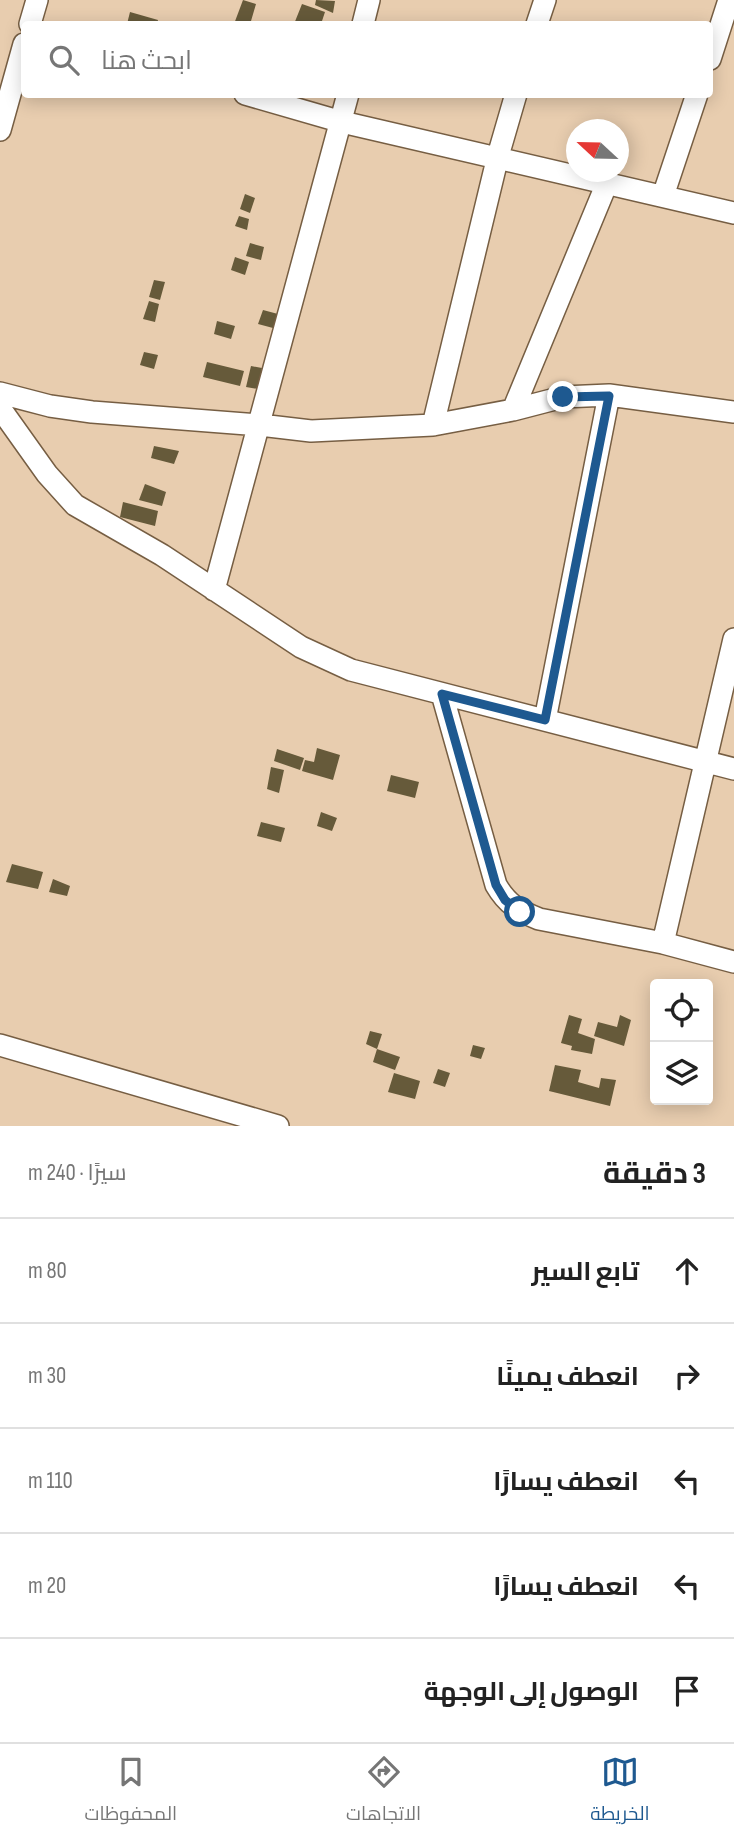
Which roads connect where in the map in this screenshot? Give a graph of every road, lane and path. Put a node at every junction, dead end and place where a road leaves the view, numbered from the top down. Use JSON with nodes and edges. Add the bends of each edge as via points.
{"nodes":[{"id":1,"x":37,"y":0,"type":"edge"},
{"id":2,"x":369,"y":0,"type":"edge"},
{"id":3,"x":545,"y":0,"type":"edge"},
{"id":4,"x":729,"y":0,"type":"edge"},
{"id":5,"x":31,"y":21,"type":"edge"},
{"id":6,"x":364,"y":21,"type":"edge"},
{"id":7,"x":538,"y":21,"type":"edge"},
{"id":8,"x":713,"y":47,"type":"edge"},
{"id":9,"x":21,"y":55,"type":"edge"},
{"id":10,"x":259,"y":98,"type":"edge"},
{"id":11,"x":347,"y":98,"type":"edge"},
{"id":12,"x":515,"y":98,"type":"edge"},
{"id":13,"x":696,"y":98,"type":"edge"},
{"id":14,"x":342,"y":122,"type":"junction"},
{"id":15,"x":0,"y":130,"type":"edge"},
{"id":16,"x":498,"y":156,"type":"junction"},
{"id":17,"x":607,"y":183,"type":"junction"},
{"id":18,"x":663,"y":196,"type":"junction"},
{"id":19,"x":734,"y":213,"type":"edge"},
{"id":20,"x":0,"y":393,"type":"edge"},
{"id":21,"x":609,"y":396,"type":"junction"},
{"id":22,"x":0,"y":408,"type":"edge"},
{"id":23,"x":513,"y":410,"type":"junction"},
{"id":24,"x":734,"y":412,"type":"edge"},
{"id":25,"x":260,"y":425,"type":"junction"},
{"id":26,"x":433,"y":425,"type":"junction"},
{"id":27,"x":214,"y":590,"type":"junction"},
{"id":28,"x":734,"y":639,"type":"edge"},
{"id":29,"x":442,"y":694,"type":"junction"},
{"id":30,"x":545,"y":720,"type":"junction"},
{"id":31,"x":705,"y":763,"type":"junction"},
{"id":32,"x":734,"y":769,"type":"edge"},
{"id":33,"x":663,"y":943,"type":"junction"},
{"id":34,"x":734,"y":962,"type":"edge"},
{"id":35,"x":0,"y":1045,"type":"edge"},
{"id":36,"x":278,"y":1126,"type":"edge"}],
"edges":[{"from":1,"to":5,"type":"street"},
{"from":2,"to":6,"type":"street"},
{"from":3,"to":7,"type":"street"},
{"from":4,"to":8,"type":"street"},
{"from":9,"to":15,"type":"street"},
{"from":10,"to":14,"type":"street"},
{"from":11,"to":14,"type":"street"},
{"from":12,"to":16,"type":"street"},
{"from":13,"to":18,"type":"street"},
{"from":14,"to":16,"type":"street"},
{"from":14,"to":25,"type":"street"},
{"from":16,"to":17,"type":"street"},
{"from":16,"to":26,"type":"street"},
{"from":17,"to":18,"type":"street"},
{"from":17,"to":23,"type":"street"},
{"from":18,"to":19,"type":"street"},
{"from":20,"to":25,"type":"street","via":[[92,412]]},
{"from":21,"to":23,"type":"street","via":[[563,397]]},
{"from":21,"to":24,"type":"street"},
{"from":21,"to":30,"type":"street"},
{"from":22,"to":27,"type":"street","via":[[75,505]]},
{"from":23,"to":26,"type":"street"},
{"from":25,"to":26,"type":"street","via":[[311,431]]},
{"from":25,"to":27,"type":"street"},
{"from":27,"to":29,"type":"street","via":[[301,648],[351,670]]},
{"from":28,"to":31,"type":"street"},
{"from":29,"to":30,"type":"street"},
{"from":29,"to":33,"type":"street","via":[[496,885],[505,900],[539,919]]},
{"from":30,"to":31,"type":"street"},
{"from":31,"to":32,"type":"street"},
{"from":31,"to":33,"type":"street"},
{"from":33,"to":34,"type":"street"},
{"from":35,"to":36,"type":"street"}]}
